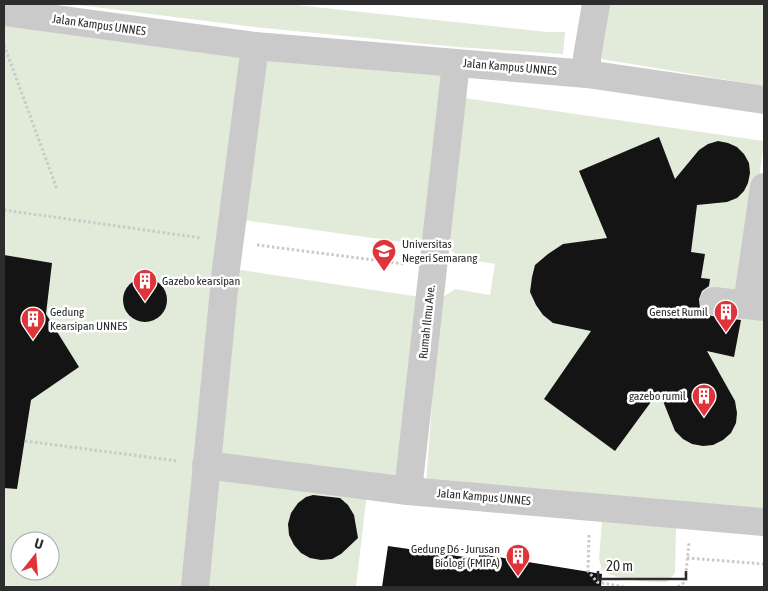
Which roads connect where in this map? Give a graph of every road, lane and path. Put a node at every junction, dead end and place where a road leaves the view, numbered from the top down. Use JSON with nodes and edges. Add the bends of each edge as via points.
{"nodes":[{"id":1,"x":596,"y":4,"type":"edge"},
{"id":2,"x":4,"y":12,"type":"edge"},
{"id":3,"x":4,"y":45,"type":"edge"},
{"id":4,"x":255,"y":46,"type":"junction"},
{"id":5,"x":456,"y":63,"type":"junction"},
{"id":6,"x":587,"y":74,"type":"junction"},
{"id":7,"x":764,"y":100,"type":"edge"},
{"id":8,"x":764,"y":186,"type":"edge"},
{"id":9,"x":57,"y":189,"type":"dead end"},
{"id":10,"x":714,"y":301,"type":"dead end"},
{"id":11,"x":756,"y":306,"type":"edge"},
{"id":12,"x":25,"y":440,"type":"dead end"},
{"id":13,"x":206,"y":465,"type":"junction"},
{"id":14,"x":408,"y":491,"type":"junction"},
{"id":15,"x":592,"y":507,"type":"junction"},
{"id":16,"x":691,"y":516,"type":"junction"},
{"id":17,"x":764,"y":522,"type":"edge"},
{"id":18,"x":688,"y":558,"type":"junction"},
{"id":19,"x":764,"y":564,"type":"edge"},
{"id":20,"x":195,"y":587,"type":"edge"},
{"id":21,"x":624,"y":587,"type":"edge"},
{"id":22,"x":678,"y":587,"type":"edge"}],
"edges":[{"from":1,"to":6,"type":"street"},
{"from":2,"to":4,"type":"street","name":"Jalan Kampus UNNES"},
{"from":3,"to":9,"type":"path"},
{"from":4,"to":5,"type":"street","name":"Jalan Kampus UNNES"},
{"from":4,"to":13,"type":"street","via":[[226,269]]},
{"from":5,"to":6,"type":"street","name":"Jalan Kampus UNNES"},
{"from":5,"to":14,"type":"street","name":"Rumah Ilmu Ave."},
{"from":6,"to":7,"type":"street","name":"Jalan Kampus UNNES"},
{"from":8,"to":11,"type":"street"},
{"from":10,"to":11,"type":"street"},
{"from":12,"to":13,"type":"path"},
{"from":13,"to":14,"type":"street","name":"Jalan Kampus UNNES"},
{"from":13,"to":20,"type":"street"},
{"from":14,"to":15,"type":"street","name":"Jalan Kampus UNNES"},
{"from":15,"to":16,"type":"street","name":"Jalan Kampus UNNES"},
{"from":15,"to":21,"type":"path","via":[[588,571],[597,582]]},
{"from":16,"to":17,"type":"street","name":"Jalan Kampus UNNES"},
{"from":16,"to":18,"type":"path"},
{"from":18,"to":19,"type":"path"},
{"from":18,"to":22,"type":"path","via":[[684,582]]}]}
